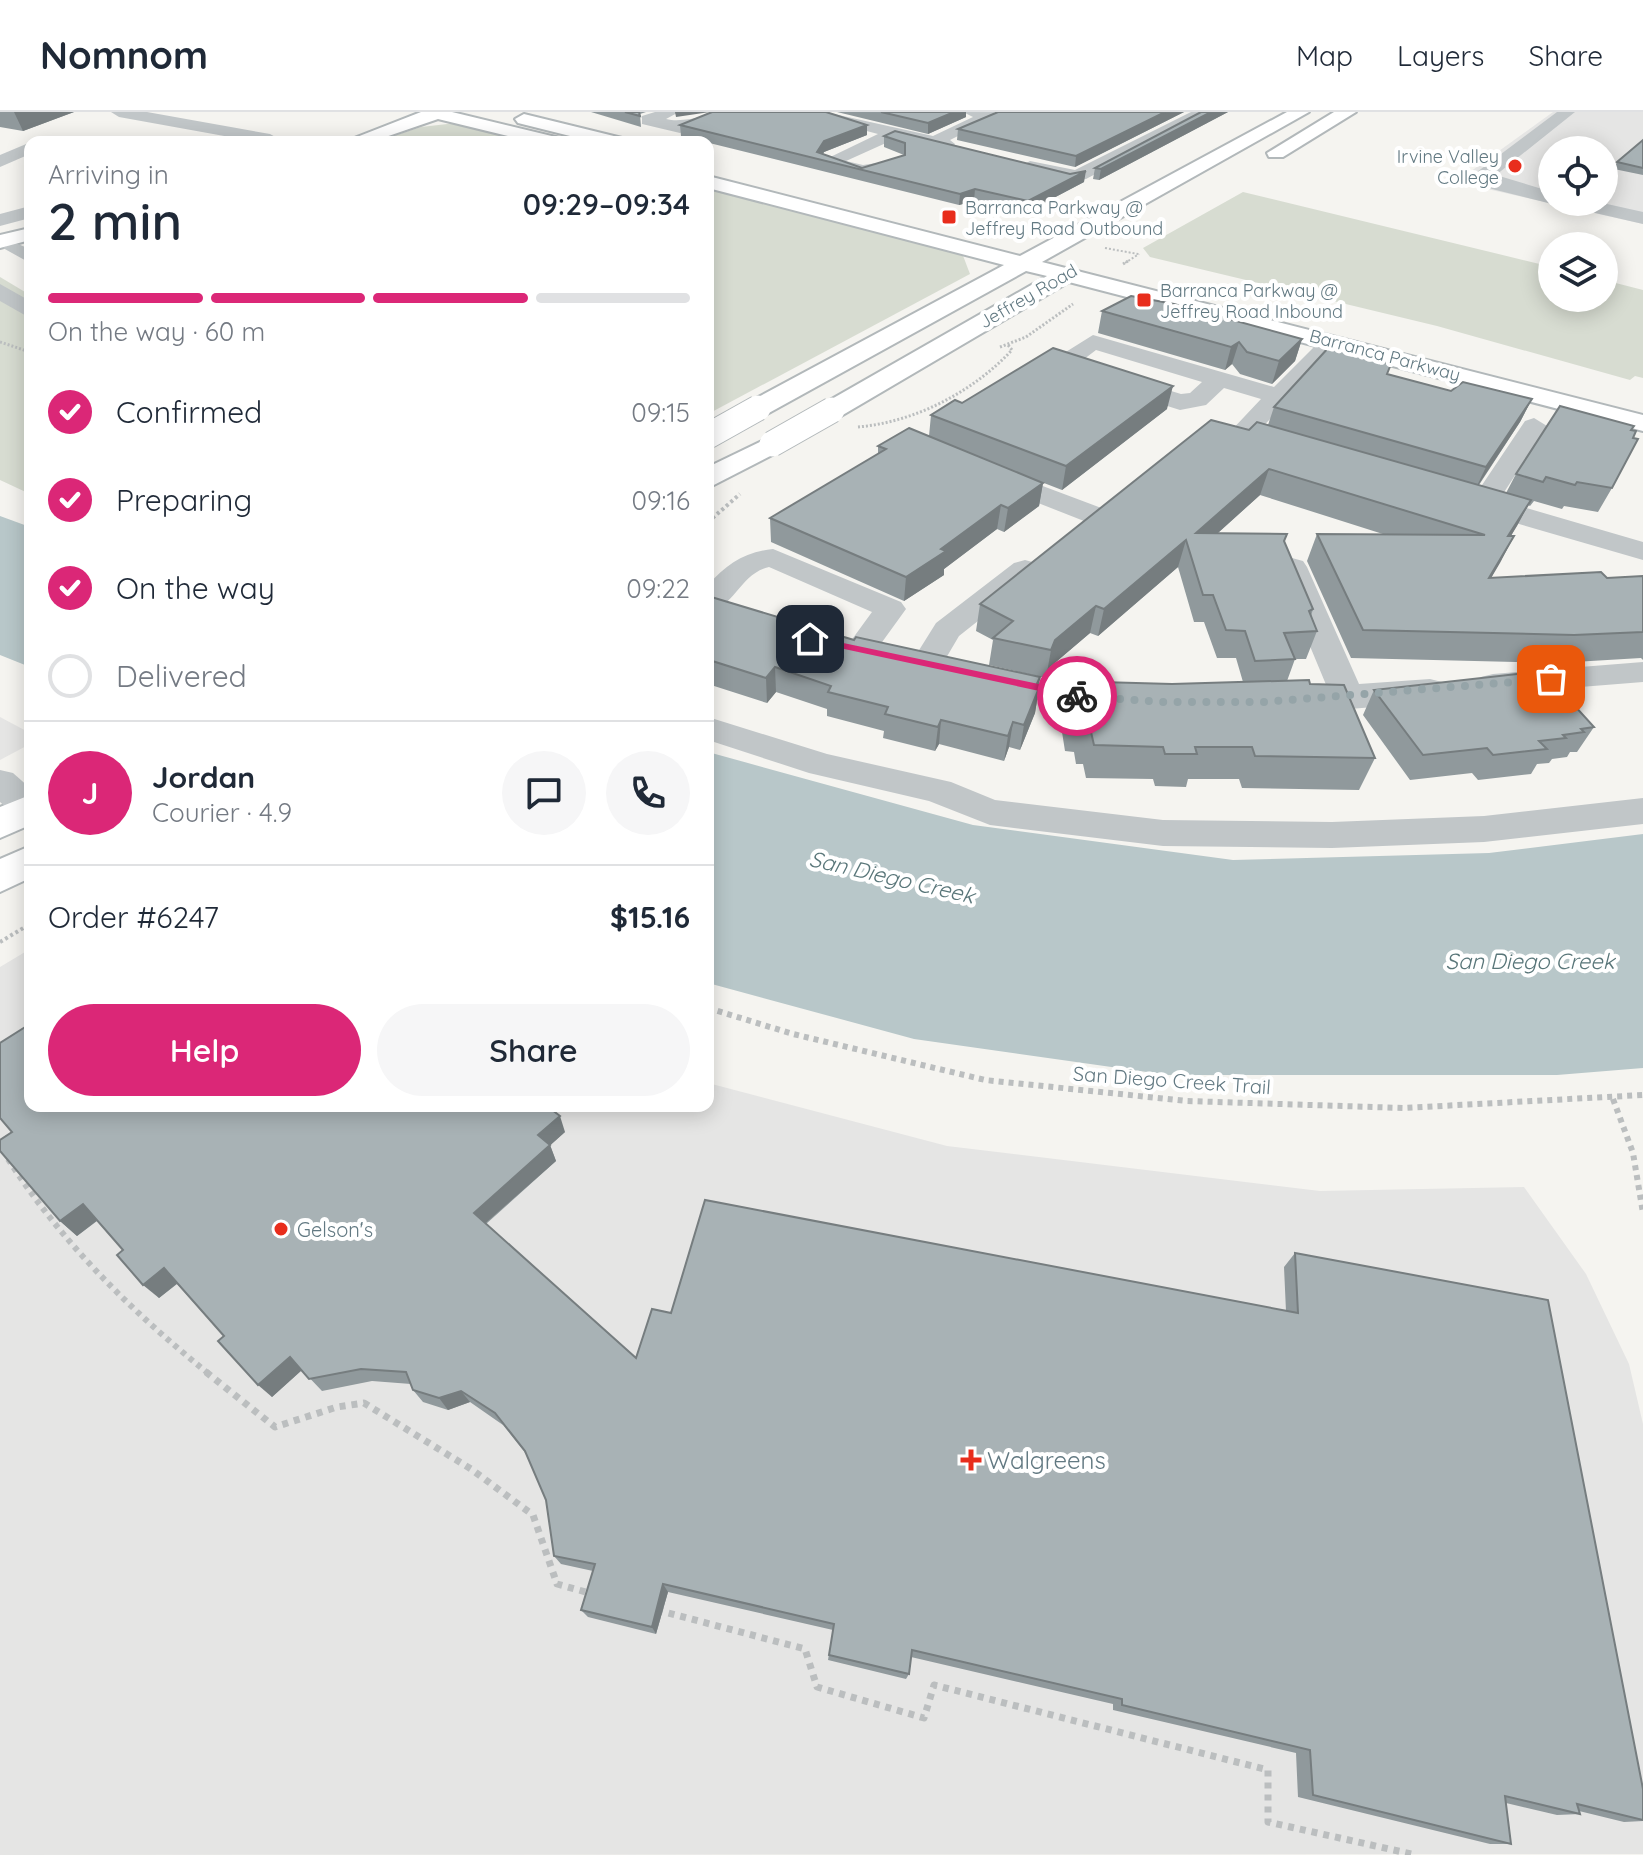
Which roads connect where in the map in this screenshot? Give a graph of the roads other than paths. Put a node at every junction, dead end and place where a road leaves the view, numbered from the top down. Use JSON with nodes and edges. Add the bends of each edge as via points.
{"nodes":[{"id":1,"x":119,"y":112,"type":"edge"},
{"id":2,"x":407,"y":112,"type":"edge"},
{"id":3,"x":495,"y":112,"type":"edge"},
{"id":4,"x":671,"y":112,"type":"edge"},
{"id":5,"x":726,"y":112,"type":"edge"},
{"id":6,"x":803,"y":112,"type":"edge"},
{"id":7,"x":971,"y":112,"type":"edge"},
{"id":8,"x":1204,"y":112,"type":"edge"},
{"id":9,"x":1300,"y":112,"type":"edge"},
{"id":10,"x":1347,"y":112,"type":"edge"},
{"id":11,"x":1567,"y":112,"type":"edge"},
{"id":12,"x":437,"y":113,"type":"edge"},
{"id":13,"x":925,"y":118,"type":"edge"},
{"id":14,"x":892,"y":134,"type":"junction"},
{"id":15,"x":253,"y":136,"type":"edge"},
{"id":16,"x":354,"y":136,"type":"edge"},
{"id":17,"x":359,"y":136,"type":"edge"},
{"id":18,"x":530,"y":136,"type":"edge"},
{"id":19,"x":592,"y":136,"type":"edge"},
{"id":20,"x":956,"y":141,"type":"junction"},
{"id":21,"x":859,"y":148,"type":"junction"},
{"id":22,"x":24,"y":149,"type":"edge"},
{"id":23,"x":3,"y":158,"type":"edge"},
{"id":24,"x":24,"y":159,"type":"edge"},
{"id":25,"x":1008,"y":160,"type":"edge"},
{"id":26,"x":1257,"y":164,"type":"dead end"},
{"id":27,"x":714,"y":166,"type":"edge"},
{"id":28,"x":714,"y":184,"type":"edge"},
{"id":29,"x":1538,"y":195,"type":"edge"},
{"id":30,"x":1618,"y":212,"type":"edge"},
{"id":31,"x":24,"y":214,"type":"edge"},
{"id":32,"x":1643,"y":218,"type":"edge"},
{"id":33,"x":0,"y":220,"type":"edge"},
{"id":34,"x":1050,"y":250,"type":"junction"},
{"id":35,"x":1027,"y":262,"type":"junction"},
{"id":36,"x":1079,"y":266,"type":"junction"},
{"id":37,"x":0,"y":291,"type":"edge"},
{"id":38,"x":24,"y":307,"type":"edge"},
{"id":39,"x":1332,"y":342,"type":"junction"},
{"id":40,"x":1219,"y":379,"type":"junction"},
{"id":41,"x":1278,"y":396,"type":"junction"},
{"id":42,"x":1643,"y":399,"type":"edge"},
{"id":43,"x":1643,"y":423,"type":"edge"},
{"id":44,"x":1534,"y":426,"type":"edge"},
{"id":45,"x":714,"y":433,"type":"edge"},
{"id":46,"x":1271,"y":443,"type":"edge"},
{"id":47,"x":964,"y":463,"type":"edge"},
{"id":48,"x":714,"y":476,"type":"edge"},
{"id":49,"x":1437,"y":492,"type":"edge"},
{"id":50,"x":1482,"y":505,"type":"junction"},
{"id":51,"x":1643,"y":522,"type":"edge"},
{"id":52,"x":1069,"y":535,"type":"edge"},
{"id":53,"x":1604,"y":540,"type":"junction"},
{"id":54,"x":1643,"y":551,"type":"edge"},
{"id":55,"x":1045,"y":554,"type":"edge"},
{"id":56,"x":1292,"y":567,"type":"edge"},
{"id":57,"x":718,"y":608,"type":"edge"},
{"id":58,"x":927,"y":663,"type":"junction"},
{"id":59,"x":1643,"y":672,"type":"edge"},
{"id":60,"x":1348,"y":697,"type":"junction"},
{"id":61,"x":1149,"y":701,"type":"edge"},
{"id":62,"x":1264,"y":702,"type":"edge"},
{"id":63,"x":714,"y":730,"type":"edge"},
{"id":64,"x":1643,"y":811,"type":"edge"}],
"edges":[{"from":1,"to":15,"type":"street"},
{"from":2,"to":16,"type":"main road"},
{"from":3,"to":19,"type":"main road"},
{"from":4,"to":5,"type":"street","via":[[648,120],[680,128]]},
{"from":6,"to":14,"type":"street"},
{"from":7,"to":20,"type":"street","via":[[990,116]]},
{"from":8,"to":25,"type":"street","via":[[1079,175]]},
{"from":9,"to":34,"type":"main road","name":"Jeffrey Road"},
{"from":10,"to":26,"type":"main road"},
{"from":11,"to":29,"type":"street","via":[[1484,176]]},
{"from":12,"to":17,"type":"main road"},
{"from":12,"to":18,"type":"main road"},
{"from":13,"to":20,"type":"street","via":[[911,124]]},
{"from":14,"to":20,"type":"street"},
{"from":14,"to":21,"type":"street"},
{"from":21,"to":21,"type":"street","via":[[829,162],[863,171],[895,158]]},
{"from":22,"to":23,"type":"street"},
{"from":23,"to":24,"type":"street"},
{"from":27,"to":34,"type":"main road","name":"Barranca Parkway"},
{"from":28,"to":35,"type":"main road","name":"Barranca Parkway"},
{"from":30,"to":32,"type":"street"},
{"from":31,"to":33,"type":"street"},
{"from":34,"to":35,"type":"main road","name":"Jeffrey Road"},
{"from":34,"to":36,"type":"main road","name":"Barranca Parkway"},
{"from":35,"to":36,"type":"main road","name":"Barranca Parkway"},
{"from":35,"to":45,"type":"main road","name":"Jeffrey Road","bridge":true},
{"from":36,"to":39,"type":"main road","name":"Barranca Parkway"},
{"from":36,"to":42,"type":"main road","name":"Barranca Parkway"},
{"from":36,"to":48,"type":"main road","name":"Jeffrey Road","bridge":true},
{"from":37,"to":38,"type":"street"},
{"from":39,"to":41,"type":"street"},
{"from":39,"to":43,"type":"main road","name":"Barranca Parkway"},
{"from":40,"to":40,"type":"street","via":[[1093,342],[1061,365],[1180,402],[1197,400]]},
{"from":40,"to":41,"type":"street"},
{"from":41,"to":46,"type":"street","via":[[1229,433]]},
{"from":44,"to":50,"type":"street"},
{"from":47,"to":52,"type":"street","via":[[1105,506]]},
{"from":49,"to":50,"type":"street"},
{"from":50,"to":53,"type":"street"},
{"from":51,"to":53,"type":"street"},
{"from":53,"to":54,"type":"street"},
{"from":55,"to":58,"type":"street","via":[[947,630]]},
{"from":56,"to":60,"type":"street"},
{"from":57,"to":58,"type":"street","via":[[745,563],[773,558],[890,609],[848,647]]},
{"from":58,"to":61,"type":"street","via":[[1066,695]]},
{"from":59,"to":60,"type":"street"},
{"from":60,"to":62,"type":"street"},
{"from":63,"to":64,"type":"street","via":[[822,765],[938,791],[990,812],[1163,833],[1332,835],[1484,829]]}]}
